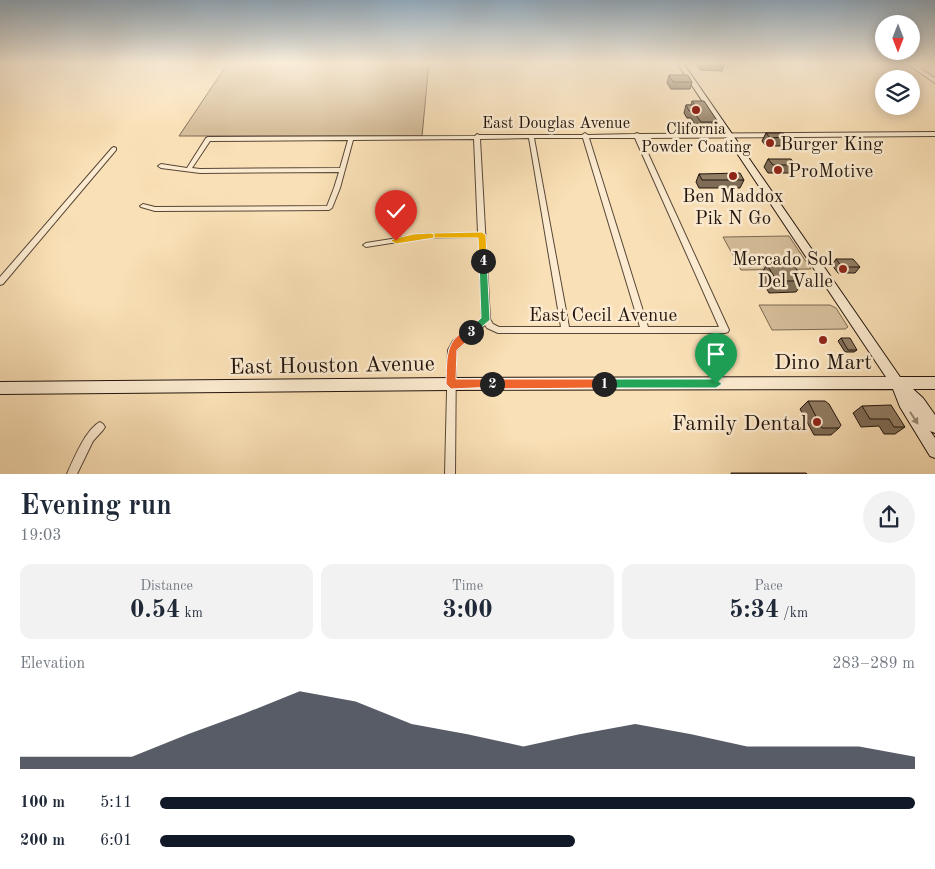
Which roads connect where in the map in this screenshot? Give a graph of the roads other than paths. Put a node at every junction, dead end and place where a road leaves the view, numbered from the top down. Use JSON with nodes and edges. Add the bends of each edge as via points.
{"nodes":[{"id":1,"x":695,"y":85,"type":"edge"},
{"id":2,"x":935,"y":134,"type":"edge"},
{"id":3,"x":730,"y":135,"type":"junction"},
{"id":4,"x":477,"y":136,"type":"junction"},
{"id":5,"x":532,"y":136,"type":"junction"},
{"id":6,"x":585,"y":136,"type":"junction"},
{"id":7,"x":637,"y":136,"type":"junction"},
{"id":8,"x":351,"y":138,"type":"junction"},
{"id":9,"x":114,"y":149,"type":"dead end"},
{"id":10,"x":161,"y":166,"type":"dead end"},
{"id":11,"x":188,"y":170,"type":"junction"},
{"id":12,"x":342,"y":170,"type":"junction"},
{"id":13,"x":143,"y":206,"type":"dead end"},
{"id":14,"x":482,"y":235,"type":"junction"},
{"id":15,"x":366,"y":246,"type":"dead end"},
{"id":16,"x":0,"y":282,"type":"edge"},
{"id":17,"x":486,"y":320,"type":"junction"},
{"id":18,"x":566,"y":330,"type":"junction"},
{"id":19,"x":645,"y":330,"type":"junction"},
{"id":20,"x":898,"y":383,"type":"junction"},
{"id":21,"x":935,"y":383,"type":"edge"},
{"id":22,"x":451,"y":384,"type":"junction"},
{"id":23,"x":0,"y":388,"type":"edge"},
{"id":24,"x":935,"y":426,"type":"edge"},
{"id":25,"x":100,"y":427,"type":"dead end"},
{"id":26,"x":935,"y":451,"type":"edge"},
{"id":27,"x":72,"y":474,"type":"edge"},
{"id":28,"x":450,"y":474,"type":"edge"}],
"edges":[{"from":1,"to":3,"type":"main road"},
{"from":2,"to":3,"type":"street","name":"East Douglas Avenue"},
{"from":3,"to":7,"type":"street","name":"East Douglas Avenue"},
{"from":3,"to":20,"type":"main road"},
{"from":4,"to":5,"type":"street","name":"East Douglas Avenue"},
{"from":4,"to":8,"type":"street","name":"East Douglas Avenue"},
{"from":4,"to":14,"type":"street"},
{"from":5,"to":6,"type":"street","name":"East Douglas Avenue"},
{"from":5,"to":18,"type":"street"},
{"from":6,"to":7,"type":"street","name":"East Douglas Avenue"},
{"from":6,"to":19,"type":"street"},
{"from":7,"to":19,"type":"street","name":"East Cecil Avenue","via":[[725,330]]},
{"from":8,"to":11,"type":"street","name":"East Douglas Avenue","via":[[208,139]]},
{"from":8,"to":12,"type":"street"},
{"from":9,"to":16,"type":"street"},
{"from":10,"to":11,"type":"street"},
{"from":11,"to":12,"type":"street"},
{"from":12,"to":13,"type":"street","via":[[329,208],[155,209]]},
{"from":14,"to":15,"type":"street","via":[[423,236]]},
{"from":14,"to":17,"type":"street"},
{"from":17,"to":18,"type":"street","name":"East Cecil Avenue","via":[[498,330]]},
{"from":17,"to":22,"type":"street","via":[[454,347]]},
{"from":18,"to":19,"type":"street","name":"East Cecil Avenue"},
{"from":20,"to":21,"type":"main road","name":"East Houston Avenue"},
{"from":20,"to":22,"type":"main road","name":"East Houston Avenue"},
{"from":20,"to":24,"type":"main road","via":[[918,402]]},
{"from":20,"to":26,"type":"main road","one_way":true,"via":[[905,403]]},
{"from":22,"to":23,"type":"main road","name":"East Houston Avenue"},
{"from":22,"to":28,"type":"street"},
{"from":25,"to":27,"type":"street","via":[[90,438]]}]}
